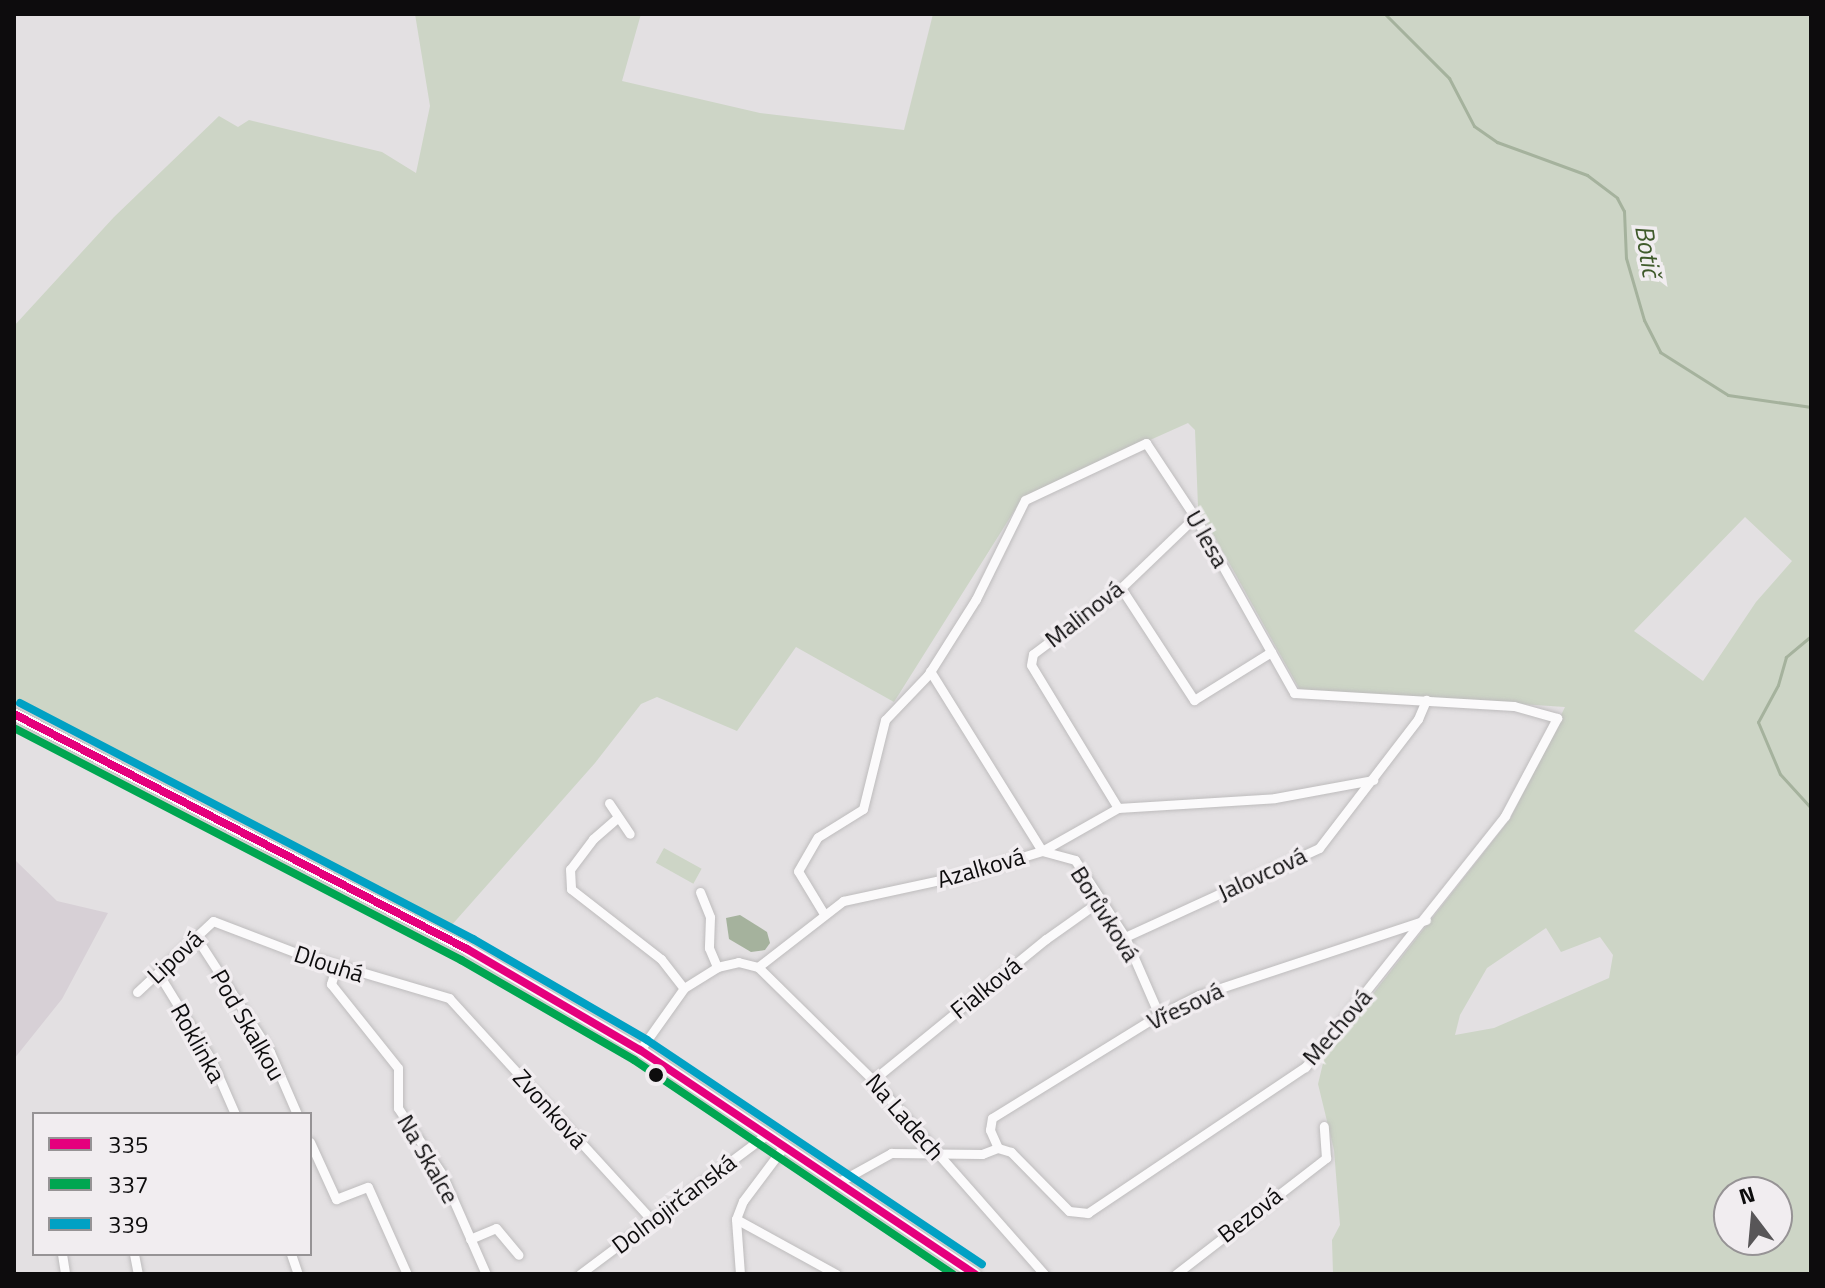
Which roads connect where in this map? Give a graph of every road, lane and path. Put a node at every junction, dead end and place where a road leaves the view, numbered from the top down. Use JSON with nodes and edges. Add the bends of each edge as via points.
{"nodes":[{"id":1,"x":1195,"y":517,"type":"junction"},
{"id":2,"x":1121,"y":588,"type":"junction"},
{"id":3,"x":1271,"y":652,"type":"junction"},
{"id":4,"x":930,"y":671,"type":"junction"},
{"id":5,"x":1426,"y":700,"type":"junction"},
{"id":6,"x":14,"y":714,"type":"edge"},
{"id":7,"x":1557,"y":718,"type":"joint"},
{"id":8,"x":1373,"y":780,"type":"junction"},
{"id":9,"x":609,"y":803,"type":"dead end"},
{"id":10,"x":1118,"y":808,"type":"junction"},
{"id":11,"x":617,"y":818,"type":"junction"},
{"id":12,"x":630,"y":834,"type":"dead end"},
{"id":13,"x":1042,"y":851,"type":"junction"},
{"id":14,"x":700,"y":892,"type":"dead end"},
{"id":15,"x":1101,"y":900,"type":"junction"},
{"id":16,"x":824,"y":914,"type":"junction"},
{"id":17,"x":1426,"y":920,"type":"junction"},
{"id":18,"x":213,"y":921,"type":"joint"},
{"id":19,"x":196,"y":937,"type":"junction"},
{"id":20,"x":1125,"y":937,"type":"junction"},
{"id":21,"x":337,"y":965,"type":"junction"},
{"id":22,"x":717,"y":967,"type":"junction"},
{"id":23,"x":758,"y":967,"type":"junction"},
{"id":24,"x":158,"y":973,"type":"junction"},
{"id":25,"x":684,"y":988,"type":"junction"},
{"id":26,"x":137,"y":992,"type":"dead end"},
{"id":27,"x":449,"y":998,"type":"joint"},
{"id":28,"x":1159,"y":1015,"type":"junction"},
{"id":29,"x":640,"y":1050,"type":"junction"},
{"id":30,"x":873,"y":1080,"type":"junction"},
{"id":31,"x":234,"y":1112,"type":"edge"},
{"id":32,"x":296,"y":1112,"type":"edge"},
{"id":33,"x":1324,"y":1126,"type":"dead end"},
{"id":34,"x":767,"y":1134,"type":"junction"},
{"id":35,"x":785,"y":1145,"type":"junction"},
{"id":36,"x":312,"y":1146,"type":"edge"},
{"id":37,"x":998,"y":1148,"type":"junction"},
{"id":38,"x":935,"y":1150,"type":"junction"},
{"id":39,"x":839,"y":1182,"type":"junction"},
{"id":40,"x":736,"y":1219,"type":"junction"},
{"id":41,"x":652,"y":1220,"type":"junction"},
{"id":42,"x":470,"y":1239,"type":"junction"},
{"id":43,"x":519,"y":1255,"type":"dead end"},
{"id":44,"x":407,"y":1274,"type":"edge"},
{"id":45,"x":486,"y":1274,"type":"edge"},
{"id":46,"x":580,"y":1274,"type":"edge"},
{"id":47,"x":740,"y":1274,"type":"edge"},
{"id":48,"x":836,"y":1274,"type":"edge"},
{"id":49,"x":975,"y":1274,"type":"edge"},
{"id":50,"x":1044,"y":1274,"type":"edge"},
{"id":51,"x":1176,"y":1274,"type":"edge"}],
"edges":[{"from":1,"to":2,"type":"street","name":"Malinová"},
{"from":1,"to":3,"type":"street","name":"U lesa"},
{"from":1,"to":4,"type":"street","name":"U lesa","via":[[1146,443],[1025,500],[976,599]]},
{"from":2,"to":3,"type":"street","via":[[1194,700]]},
{"from":2,"to":10,"type":"street","name":"Malinová","via":[[1033,654],[1031,665]]},
{"from":3,"to":5,"type":"street","name":"U lesa","via":[[1294,693]]},
{"from":4,"to":13,"type":"street","name":"Borůvková"},
{"from":4,"to":16,"type":"street","via":[[885,720],[863,809],[818,837],[798,871]]},
{"from":5,"to":7,"type":"street","name":"U lesa","via":[[1514,706]]},
{"from":5,"to":8,"type":"street","name":"Jalovcová"},
{"from":6,"to":29,"type":"main road","via":[[279,847]]},
{"from":7,"to":17,"type":"street","name":"Mechová","via":[[1505,816]]},
{"from":8,"to":10,"type":"street","name":"Azalková","via":[[1275,798]]},
{"from":8,"to":20,"type":"street","name":"Jalovcová","via":[[1319,848]]},
{"from":9,"to":11,"type":"street"},
{"from":10,"to":13,"type":"street","name":"Azalková"},
{"from":11,"to":12,"type":"street"},
{"from":11,"to":25,"type":"street","via":[[570,869],[571,889],[661,959]]},
{"from":13,"to":15,"type":"street","name":"Borůvková","via":[[1075,860]]},
{"from":13,"to":16,"type":"street","name":"Azalková","via":[[959,876],[843,901]]},
{"from":14,"to":22,"type":"street","via":[[710,917],[709,948]]},
{"from":15,"to":20,"type":"street","name":"Borůvková"},
{"from":15,"to":30,"type":"street","name":"Fialková"},
{"from":16,"to":23,"type":"street","name":"Azalková"},
{"from":17,"to":28,"type":"street","name":"Vřesová","via":[[1199,995]]},
{"from":17,"to":37,"type":"street","name":"Mechová","via":[[1305,1067],[1088,1213],[1069,1211],[1011,1152]]},
{"from":18,"to":19,"type":"street","name":"Lipová"},
{"from":18,"to":21,"type":"street","name":"Dlouhá"},
{"from":19,"to":24,"type":"street","name":"Lipová"},
{"from":19,"to":32,"type":"street","name":"Pod Skalkou","via":[[270,1052]]},
{"from":20,"to":28,"type":"street","name":"Borůvková"},
{"from":21,"to":27,"type":"street","name":"Dlouhá"},
{"from":21,"to":42,"type":"street","name":"Na Skalce","via":[[331,984],[398,1068],[398,1108],[442,1174]]},
{"from":22,"to":23,"type":"street","via":[[738,962]]},
{"from":22,"to":25,"type":"street"},
{"from":23,"to":30,"type":"street","name":"Na Ladech"},
{"from":24,"to":26,"type":"street","name":"Lipová"},
{"from":24,"to":31,"type":"street","name":"Roklinka","via":[[211,1059]]},
{"from":25,"to":29,"type":"street"},
{"from":27,"to":41,"type":"street","name":"Zvonková"},
{"from":28,"to":37,"type":"street","name":"Vřesová","via":[[992,1118],[990,1130]]},
{"from":29,"to":34,"type":"main road"},
{"from":30,"to":38,"type":"street","name":"Na Ladech"},
{"from":33,"to":51,"type":"street","name":"Bezová","via":[[1326,1158]]},
{"from":34,"to":35,"type":"main road"},
{"from":34,"to":41,"type":"street","name":"Dolnojirčanská"},
{"from":35,"to":39,"type":"main road"},
{"from":35,"to":40,"type":"street","via":[[743,1201]]},
{"from":36,"to":44,"type":"street","via":[[336,1199],[368,1187]]},
{"from":37,"to":38,"type":"street","via":[[982,1154]]},
{"from":38,"to":39,"type":"street","via":[[891,1153]]},
{"from":38,"to":50,"type":"street","name":"Na Ladech"},
{"from":39,"to":49,"type":"main road"},
{"from":40,"to":47,"type":"street"},
{"from":40,"to":48,"type":"street"},
{"from":41,"to":46,"type":"street","name":"Dolnojirčanská"},
{"from":42,"to":43,"type":"street","via":[[496,1228]]},
{"from":42,"to":45,"type":"street","name":"Na Skalce"}]}
